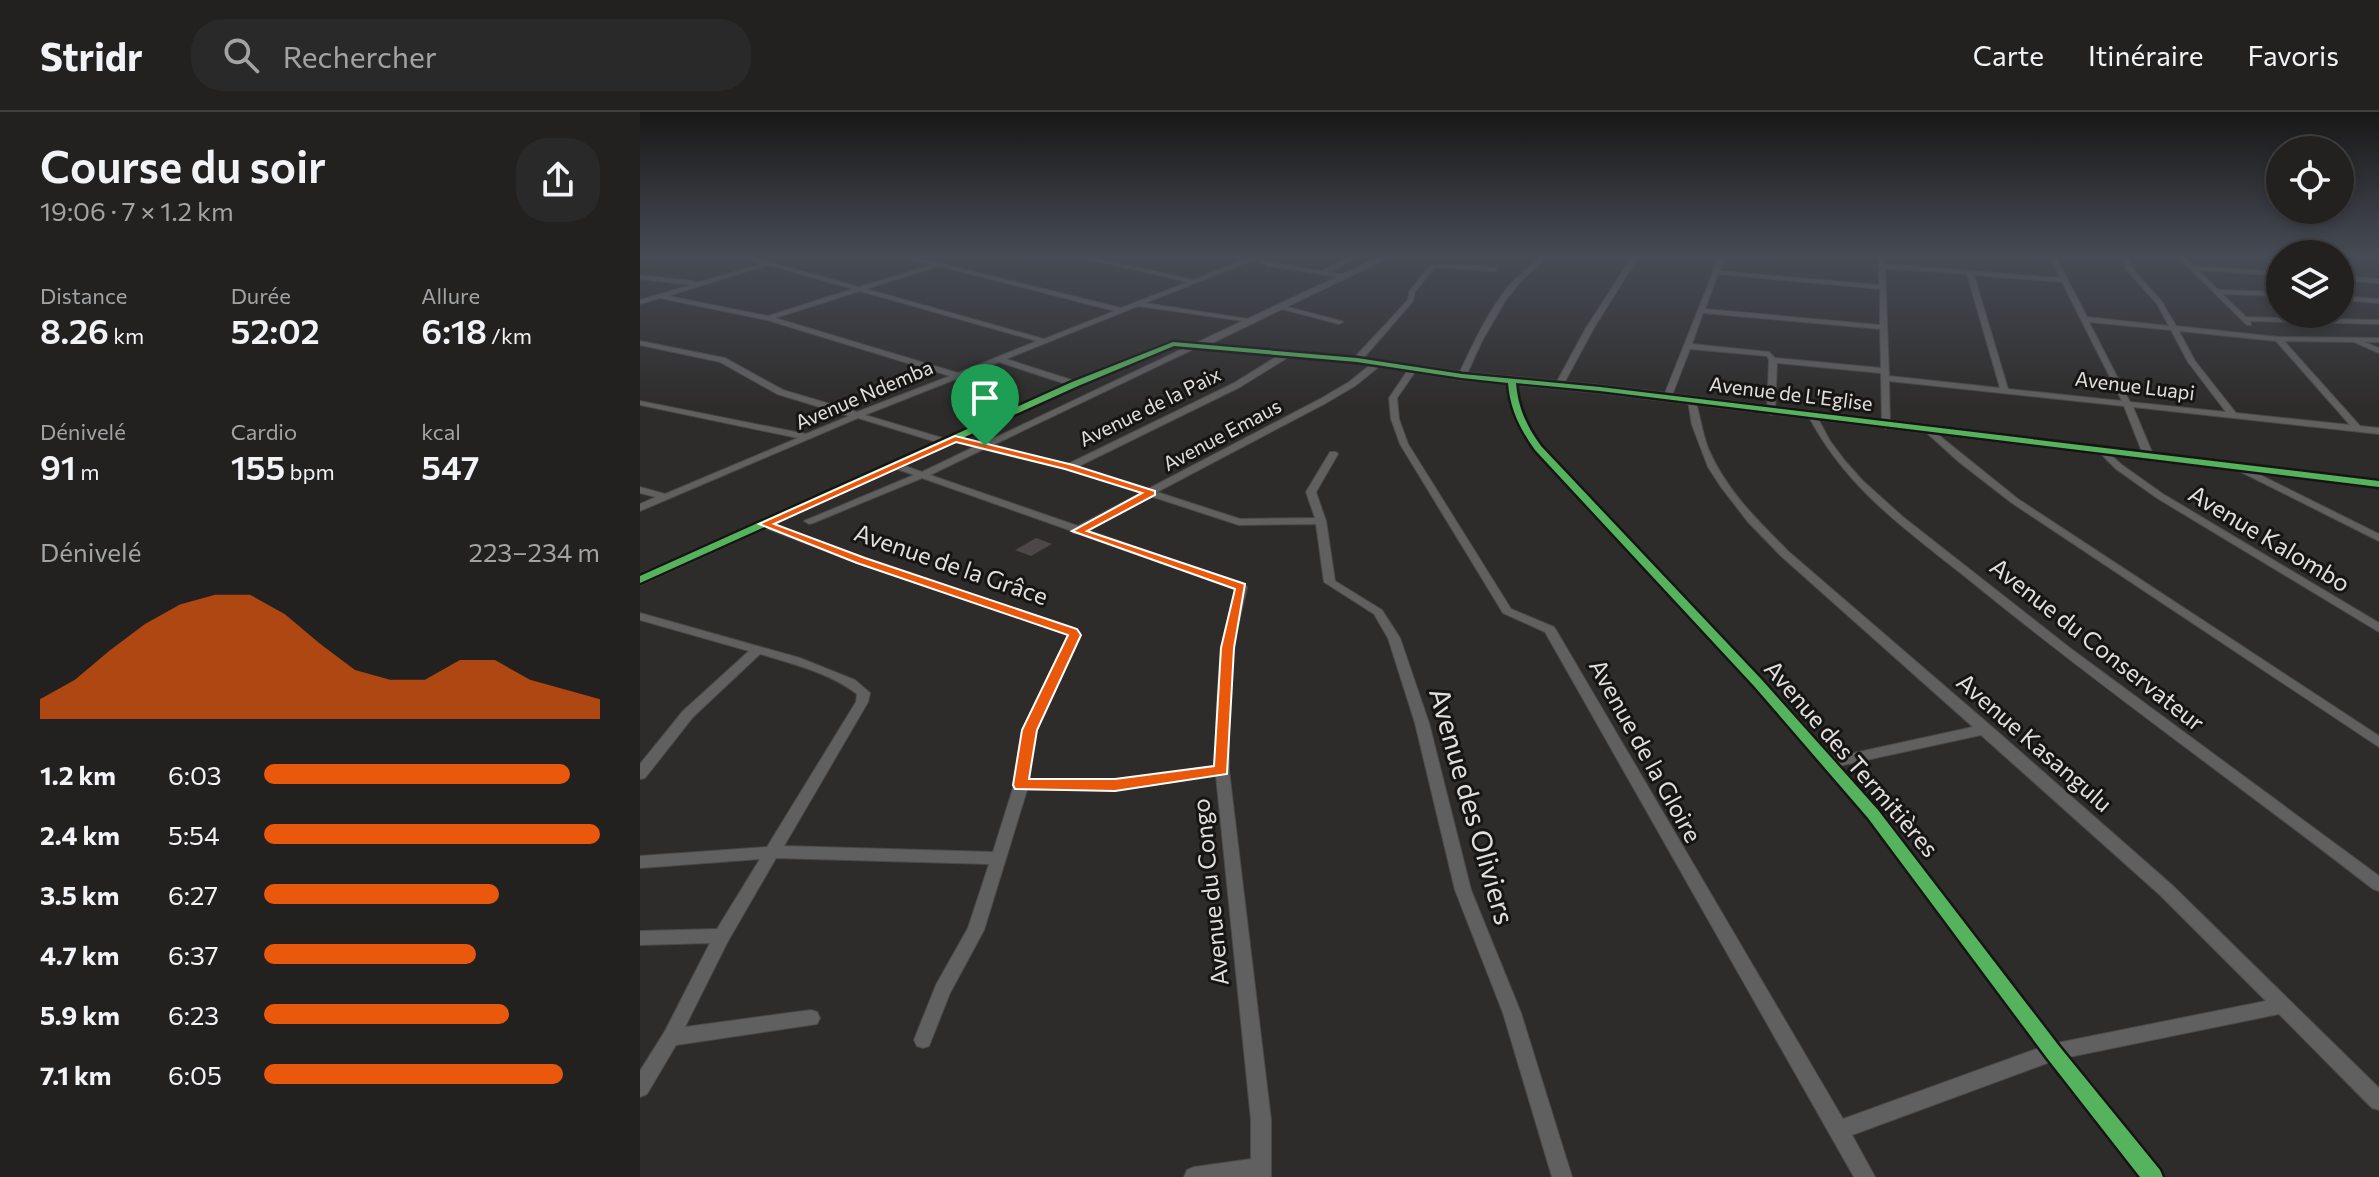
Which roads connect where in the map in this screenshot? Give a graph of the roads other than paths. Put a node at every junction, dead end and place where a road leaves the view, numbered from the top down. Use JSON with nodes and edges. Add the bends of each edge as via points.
{"nodes":[{"id":1,"x":713,"y":307,"type":"edge"},
{"id":2,"x":803,"y":307,"type":"edge"},
{"id":3,"x":921,"y":307,"type":"edge"},
{"id":4,"x":1107,"y":307,"type":"edge"},
{"id":5,"x":1129,"y":307,"type":"edge"},
{"id":6,"x":1154,"y":307,"type":"edge"},
{"id":7,"x":1280,"y":307,"type":"joint"},
{"id":8,"x":1405,"y":307,"type":"edge"},
{"id":9,"x":1500,"y":307,"type":"edge"},
{"id":10,"x":1604,"y":307,"type":"edge"},
{"id":11,"x":1702,"y":307,"type":"edge"},
{"id":12,"x":1882,"y":307,"type":"edge"},
{"id":13,"x":1980,"y":307,"type":"edge"},
{"id":14,"x":2078,"y":307,"type":"edge"},
{"id":15,"x":2162,"y":307,"type":"edge"},
{"id":16,"x":2233,"y":307,"type":"edge"},
{"id":17,"x":1120,"y":310,"type":"junction"},
{"id":18,"x":1700,"y":311,"type":"junction"},
{"id":19,"x":768,"y":318,"type":"junction"},
{"id":20,"x":2084,"y":319,"type":"junction"},
{"id":21,"x":2245,"y":319,"type":"junction"},
{"id":22,"x":1248,"y":321,"type":"junction"},
{"id":23,"x":1339,"y":322,"type":"dead end"},
{"id":24,"x":2379,"y":322,"type":"edge"},
{"id":25,"x":1883,"y":327,"type":"junction"},
{"id":26,"x":2172,"y":329,"type":"junction"},
{"id":27,"x":2262,"y":338,"type":"junction"},
{"id":28,"x":2278,"y":339,"type":"junction"},
{"id":29,"x":2351,"y":339,"type":"junction"},
{"id":30,"x":2379,"y":340,"type":"edge"},
{"id":31,"x":1044,"y":341,"type":"junction"},
{"id":32,"x":640,"y":343,"type":"edge"},
{"id":33,"x":1198,"y":345,"type":"junction"},
{"id":34,"x":1686,"y":346,"type":"junction"},
{"id":35,"x":2379,"y":351,"type":"edge"},
{"id":36,"x":1287,"y":354,"type":"junction"},
{"id":37,"x":999,"y":359,"type":"junction"},
{"id":38,"x":1357,"y":360,"type":"junction"},
{"id":39,"x":1773,"y":360,"type":"junction"},
{"id":40,"x":1378,"y":363,"type":"junction"},
{"id":41,"x":1413,"y":369,"type":"junction"},
{"id":42,"x":1886,"y":374,"type":"junction"},
{"id":43,"x":957,"y":375,"type":"junction"},
{"id":44,"x":1462,"y":376,"type":"junction"},
{"id":45,"x":1512,"y":381,"type":"junction"},
{"id":46,"x":1075,"y":384,"type":"junction"},
{"id":47,"x":1559,"y":385,"type":"junction"},
{"id":48,"x":2004,"y":389,"type":"junction"},
{"id":49,"x":1667,"y":398,"type":"junction"},
{"id":50,"x":1692,"y":401,"type":"junction"},
{"id":51,"x":640,"y":403,"type":"edge"},
{"id":52,"x":2128,"y":405,"type":"junction"},
{"id":53,"x":1771,"y":412,"type":"junction"},
{"id":54,"x":858,"y":415,"type":"junction"},
{"id":55,"x":2233,"y":415,"type":"junction"},
{"id":56,"x":1813,"y":417,"type":"junction"},
{"id":57,"x":1886,"y":426,"type":"junction"},
{"id":58,"x":2357,"y":428,"type":"junction"},
{"id":59,"x":2379,"y":431,"type":"edge"},
{"id":60,"x":1931,"y":432,"type":"junction"},
{"id":61,"x":808,"y":437,"type":"junction"},
{"id":62,"x":951,"y":440,"type":"junction"},
{"id":63,"x":985,"y":446,"type":"junction"},
{"id":64,"x":2103,"y":451,"type":"junction"},
{"id":65,"x":1333,"y":454,"type":"dead end"},
{"id":66,"x":2149,"y":457,"type":"junction"},
{"id":67,"x":894,"y":465,"type":"junction"},
{"id":68,"x":1069,"y":467,"type":"junction"},
{"id":69,"x":2240,"y":468,"type":"junction"},
{"id":70,"x":922,"y":475,"type":"junction"},
{"id":71,"x":2379,"y":484,"type":"edge"},
{"id":72,"x":640,"y":490,"type":"edge"},
{"id":73,"x":1151,"y":493,"type":"junction"},
{"id":74,"x":662,"y":496,"type":"junction"},
{"id":75,"x":640,"y":508,"type":"edge"},
{"id":76,"x":809,"y":521,"type":"dead end"},
{"id":77,"x":1321,"y":521,"type":"junction"},
{"id":78,"x":764,"y":524,"type":"junction"},
{"id":79,"x":1077,"y":531,"type":"junction"},
{"id":80,"x":2379,"y":538,"type":"edge"},
{"id":81,"x":640,"y":580,"type":"edge"},
{"id":82,"x":640,"y":616,"type":"edge"},
{"id":83,"x":2379,"y":628,"type":"edge"},
{"id":84,"x":756,"y":651,"type":"junction"},
{"id":85,"x":1986,"y":729,"type":"junction"},
{"id":86,"x":2379,"y":742,"type":"edge"},
{"id":87,"x":1829,"y":763,"type":"junction"},
{"id":88,"x":1222,"y":770,"type":"junction"},
{"id":89,"x":640,"y":774,"type":"edge"},
{"id":90,"x":1021,"y":785,"type":"junction"},
{"id":91,"x":772,"y":853,"type":"junction"},
{"id":92,"x":999,"y":858,"type":"junction"},
{"id":93,"x":640,"y":862,"type":"edge"},
{"id":94,"x":2379,"y":885,"type":"edge"},
{"id":95,"x":722,"y":936,"type":"junction"},
{"id":96,"x":640,"y":938,"type":"edge"},
{"id":97,"x":2280,"y":1006,"type":"junction"},
{"id":98,"x":811,"y":1018,"type":"dead end"},
{"id":99,"x":671,"y":1037,"type":"junction"},
{"id":100,"x":923,"y":1040,"type":"dead end"},
{"id":101,"x":2053,"y":1052,"type":"junction"},
{"id":102,"x":640,"y":1088,"type":"edge"},
{"id":103,"x":2379,"y":1101,"type":"edge"},
{"id":104,"x":1840,"y":1130,"type":"junction"},
{"id":105,"x":1261,"y":1173,"type":"edge"},
{"id":106,"x":1194,"y":1177,"type":"edge"},
{"id":107,"x":1562,"y":1177,"type":"edge"},
{"id":108,"x":1865,"y":1177,"type":"edge"},
{"id":109,"x":2153,"y":1177,"type":"edge"}],
"edges":[{"from":1,"to":19,"type":"street"},
{"from":2,"to":19,"type":"street"},
{"from":3,"to":31,"type":"street"},
{"from":4,"to":17,"type":"street"},
{"from":5,"to":17,"type":"street","name":"Avenue Ndemba"},
{"from":6,"to":22,"type":"street"},
{"from":7,"to":22,"type":"street"},
{"from":7,"to":23,"type":"street"},
{"from":8,"to":38,"type":"street"},
{"from":9,"to":44,"type":"street"},
{"from":10,"to":47,"type":"street"},
{"from":11,"to":18,"type":"street"},
{"from":12,"to":25,"type":"street"},
{"from":13,"to":48,"type":"street"},
{"from":14,"to":20,"type":"street"},
{"from":15,"to":26,"type":"street"},
{"from":16,"to":21,"type":"street"},
{"from":17,"to":31,"type":"street","name":"Avenue Ndemba"},
{"from":18,"to":25,"type":"street"},
{"from":18,"to":34,"type":"street"},
{"from":19,"to":43,"type":"street"},
{"from":20,"to":26,"type":"street"},
{"from":20,"to":52,"type":"street"},
{"from":21,"to":24,"type":"street"},
{"from":21,"to":27,"type":"street"},
{"from":22,"to":33,"type":"street"},
{"from":25,"to":42,"type":"street"},
{"from":26,"to":27,"type":"street"},
{"from":26,"to":55,"type":"street"},
{"from":27,"to":28,"type":"street"},
{"from":28,"to":29,"type":"street"},
{"from":28,"to":58,"type":"street"},
{"from":29,"to":30,"type":"street"},
{"from":29,"to":35,"type":"street"},
{"from":31,"to":37,"type":"street","name":"Avenue Ndemba"},
{"from":32,"to":54,"type":"street","via":[[722,360],[780,392]]},
{"from":33,"to":36,"type":"street","name":"Avenue de L'Eglise"},
{"from":33,"to":46,"type":"street","via":[[1165,345]]},
{"from":33,"to":63,"type":"street"},
{"from":34,"to":39,"type":"street","name":"Avenue Luapi","via":[[1769,354]]},
{"from":34,"to":49,"type":"street"},
{"from":36,"to":38,"type":"street","name":"Avenue de L'Eglise"},
{"from":36,"to":68,"type":"street","name":"Avenue de la Paix","via":[[1237,385]]},
{"from":37,"to":43,"type":"street","name":"Avenue Ndemba"},
{"from":37,"to":46,"type":"street"},
{"from":38,"to":40,"type":"street","name":"Avenue de L'Eglise"},
{"from":39,"to":42,"type":"street","name":"Avenue Luapi"},
{"from":39,"to":53,"type":"street"},
{"from":40,"to":41,"type":"street","name":"Avenue de L'Eglise"},
{"from":40,"to":73,"type":"street","name":"Avenue Emaus","via":[[1333,395]]},
{"from":41,"to":44,"type":"street","name":"Avenue de L'Eglise"},
{"from":41,"to":104,"type":"street","name":"Avenue de la Gloire","via":[[1393,398],[1404,444],[1510,614],[1550,630]]},
{"from":42,"to":48,"type":"street","name":"Avenue Luapi"},
{"from":42,"to":57,"type":"street"},
{"from":43,"to":54,"type":"street","name":"Avenue Ndemba"},
{"from":44,"to":45,"type":"street","name":"Avenue de L'Eglise"},
{"from":45,"to":47,"type":"street","name":"Avenue de L'Eglise"},
{"from":45,"to":87,"type":"street","name":"Avenue des Termitières","via":[[1520,418],[1544,459],[1569,479]]},
{"from":46,"to":62,"type":"street"},
{"from":47,"to":49,"type":"street","name":"Avenue de L'Eglise"},
{"from":48,"to":52,"type":"street","name":"Avenue Luapi"},
{"from":49,"to":50,"type":"street","name":"Avenue de L'Eglise"},
{"from":50,"to":53,"type":"street","name":"Avenue de L'Eglise"},
{"from":50,"to":85,"type":"street","name":"Avenue Kasangulu","via":[[1705,453],[1738,506],[1785,554]]},
{"from":51,"to":61,"type":"street"},
{"from":52,"to":55,"type":"street","name":"Avenue Luapi"},
{"from":52,"to":66,"type":"street"},
{"from":53,"to":56,"type":"street","name":"Avenue de L'Eglise"},
{"from":54,"to":61,"type":"street","name":"Avenue Ndemba"},
{"from":54,"to":62,"type":"street"},
{"from":55,"to":58,"type":"street","name":"Avenue Luapi"},
{"from":56,"to":57,"type":"street","name":"Avenue de L'Eglise"},
{"from":56,"to":94,"type":"street","name":"Avenue du Conservateur","via":[[1824,442],[1857,484],[2101,680]]},
{"from":57,"to":60,"type":"street","name":"Avenue de L'Eglise"},
{"from":58,"to":59,"type":"street","name":"Avenue Luapi"},
{"from":60,"to":64,"type":"street","name":"Avenue de L'Eglise"},
{"from":60,"to":86,"type":"street","via":[[2015,501]]},
{"from":61,"to":74,"type":"street","name":"Avenue Ndemba","via":[[676,495]]},
{"from":62,"to":63,"type":"street"},
{"from":62,"to":67,"type":"street"},
{"from":63,"to":68,"type":"street"},
{"from":63,"to":70,"type":"street"},
{"from":64,"to":66,"type":"street","name":"Avenue de L'Eglise"},
{"from":64,"to":83,"type":"street","name":"Avenue Kalombo","via":[[2160,496]]},
{"from":65,"to":77,"type":"street","name":"Avenue des Oliviers","via":[[1311,492]]},
{"from":66,"to":69,"type":"street","name":"Avenue de L'Eglise"},
{"from":67,"to":70,"type":"street","name":"Avenue du Congo"},
{"from":67,"to":78,"type":"street"},
{"from":68,"to":73,"type":"street"},
{"from":69,"to":71,"type":"street","name":"Avenue de L'Eglise"},
{"from":69,"to":80,"type":"street"},
{"from":70,"to":76,"type":"street"},
{"from":70,"to":79,"type":"street","name":"Avenue du Congo"},
{"from":72,"to":74,"type":"street"},
{"from":73,"to":77,"type":"street","via":[[1239,522]]},
{"from":73,"to":79,"type":"street","name":"Avenue Emaus"},
{"from":74,"to":75,"type":"street","name":"Avenue Ndemba"},
{"from":77,"to":107,"type":"street","name":"Avenue des Oliviers","via":[[1330,582],[1378,612],[1394,638],[1422,723],[1463,890],[1512,1013]]},
{"from":78,"to":81,"type":"street"},
{"from":78,"to":90,"type":"street","name":"Avenue de la Grâce","via":[[1073,632],[1029,730]]},
{"from":79,"to":88,"type":"street","name":"Avenue du Congo","via":[[1241,587],[1227,648]]},
{"from":82,"to":84,"type":"street"},
{"from":84,"to":89,"type":"street","via":[[688,714]]},
{"from":84,"to":91,"type":"street","via":[[822,669],[859,685],[864,693]]},
{"from":85,"to":87,"type":"street"},
{"from":85,"to":97,"type":"street","name":"Avenue Kasangulu","via":[[2166,890]]},
{"from":87,"to":101,"type":"street","name":"Avenue des Termitières","via":[[1913,863]]},
{"from":88,"to":90,"type":"street","via":[[1115,785]]},
{"from":88,"to":105,"type":"street","name":"Avenue du Congo","via":[[1261,1120]]},
{"from":90,"to":92,"type":"street","name":"Avenue de la Grâce"},
{"from":91,"to":92,"type":"street"},
{"from":91,"to":93,"type":"street"},
{"from":91,"to":95,"type":"street"},
{"from":92,"to":100,"type":"street","name":"Avenue de la Grâce","via":[[976,930],[942,990]]},
{"from":95,"to":96,"type":"street"},
{"from":95,"to":99,"type":"street"},
{"from":97,"to":101,"type":"street"},
{"from":97,"to":103,"type":"street","name":"Avenue Kasangulu"},
{"from":98,"to":99,"type":"street"},
{"from":99,"to":102,"type":"street"},
{"from":101,"to":104,"type":"street"},
{"from":101,"to":109,"type":"street","name":"Avenue des Termitières"},
{"from":104,"to":108,"type":"street","name":"Avenue de la Gloire"},
{"from":105,"to":106,"type":"street"}]}
